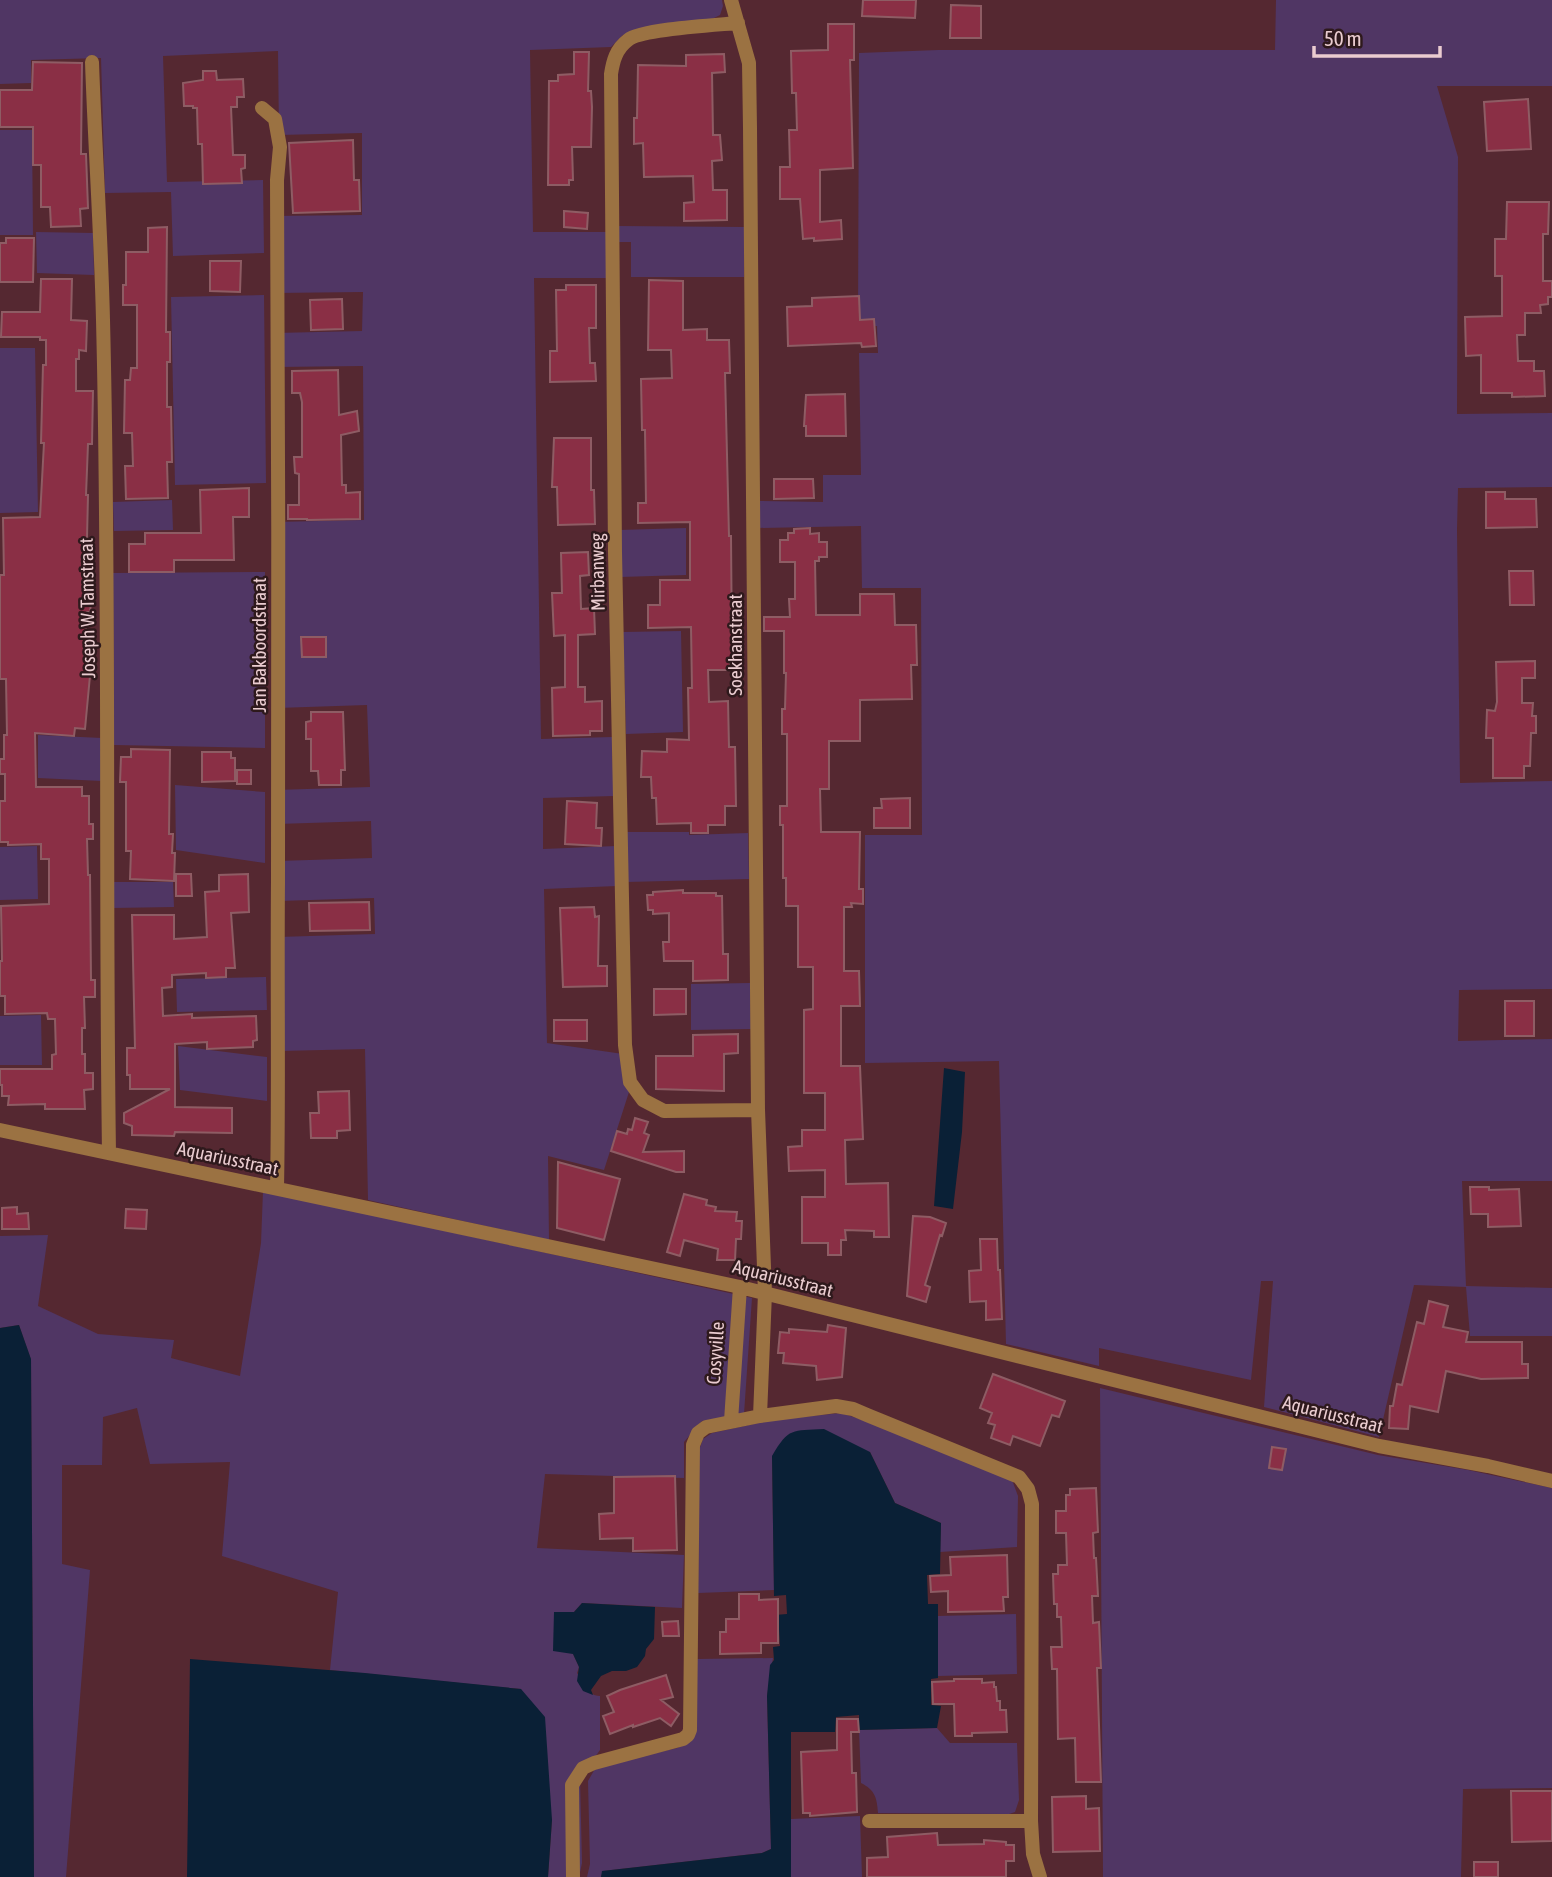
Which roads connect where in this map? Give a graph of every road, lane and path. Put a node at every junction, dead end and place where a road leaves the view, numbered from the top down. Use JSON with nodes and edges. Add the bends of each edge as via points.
{"nodes":[{"id":1,"x":731,"y":0,"type":"edge"},
{"id":2,"x":738,"y":23,"type":"junction"},
{"id":3,"x":92,"y":62,"type":"dead end"},
{"id":4,"x":262,"y":108,"type":"dead end"},
{"id":5,"x":758,"y":1110,"type":"junction"},
{"id":6,"x":0,"y":1130,"type":"edge"},
{"id":7,"x":110,"y":1153,"type":"junction"},
{"id":8,"x":277,"y":1188,"type":"junction"},
{"id":9,"x":740,"y":1287,"type":"junction"},
{"id":10,"x":765,"y":1293,"type":"junction"},
{"id":11,"x":737,"y":1314,"type":"junction"},
{"id":12,"x":763,"y":1317,"type":"junction"},
{"id":13,"x":760,"y":1416,"type":"junction"},
{"id":14,"x":731,"y":1422,"type":"junction"},
{"id":15,"x":1552,"y":1481,"type":"edge"},
{"id":16,"x":869,"y":1821,"type":"dead end"},
{"id":17,"x":1031,"y":1821,"type":"junction"},
{"id":18,"x":573,"y":1877,"type":"edge"},
{"id":19,"x":1040,"y":1877,"type":"edge"}],
"edges":[{"from":1,"to":2,"type":"street","name":"Soekhanstraat"},
{"from":2,"to":5,"type":"street","name":"Soekhanstraat","via":[[748,63],[750,115]]},
{"from":2,"to":5,"type":"street","name":"Mirbanweg","via":[[646,33],[628,39],[614,58],[615,552],[625,1045],[630,1082],[643,1100],[664,1111]]},
{"from":3,"to":7,"type":"street","name":"Joseph W. Tamstraat","via":[[103,319]]},
{"from":4,"to":8,"type":"street","name":"Jan Bakboordstraat","via":[[275,120],[280,147]]},
{"from":5,"to":10,"type":"street","name":"Soekhanstraat"},
{"from":6,"to":7,"type":"street","name":"Aquariusstraat"},
{"from":7,"to":8,"type":"street","name":"Aquariusstraat"},
{"from":8,"to":9,"type":"street","name":"Aquariusstraat"},
{"from":9,"to":10,"type":"street","name":"Aquariusstraat"},
{"from":9,"to":11,"type":"street","name":"Cosyville"},
{"from":10,"to":12,"type":"street"},
{"from":10,"to":15,"type":"street","name":"Aquariusstraat","via":[[1379,1446]]},
{"from":11,"to":12,"type":"street"},
{"from":11,"to":14,"type":"street","name":"Cosyville"},
{"from":12,"to":13,"type":"street"},
{"from":13,"to":14,"type":"street"},
{"from":13,"to":17,"type":"street","via":[[844,1407],[1019,1477],[1028,1489],[1032,1504]]},
{"from":14,"to":18,"type":"street","via":[[706,1427],[693,1445],[690,1730],[682,1740],[583,1768],[572,1785]]},
{"from":16,"to":17,"type":"street"},
{"from":17,"to":19,"type":"street"}]}
